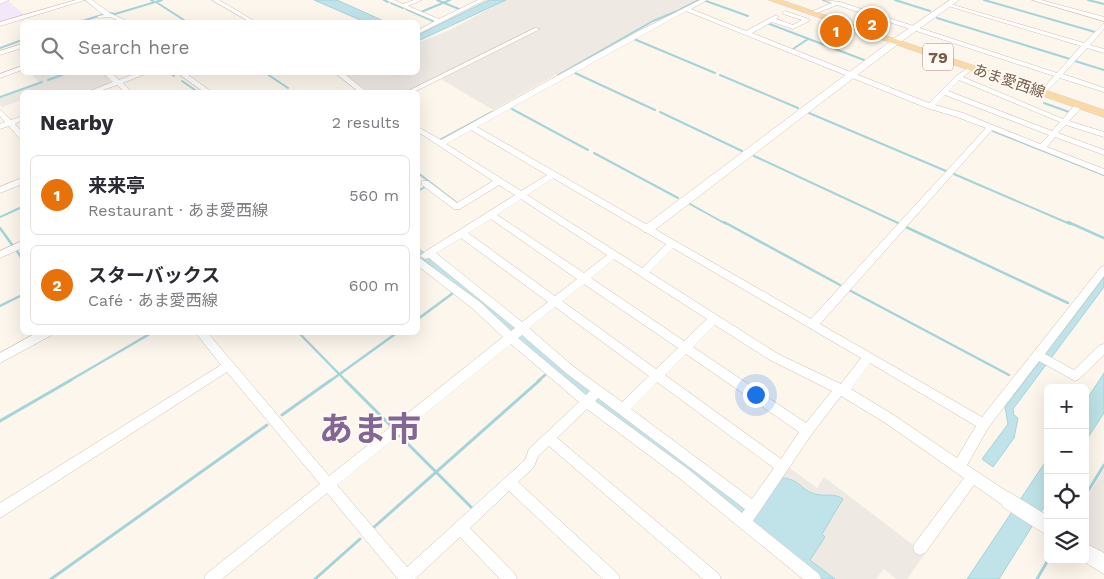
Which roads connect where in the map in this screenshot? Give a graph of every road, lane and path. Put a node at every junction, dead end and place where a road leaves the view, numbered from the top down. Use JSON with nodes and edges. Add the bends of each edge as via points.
{"nodes":[{"id":1,"x":6,"y":0,"type":"edge"},
{"id":2,"x":82,"y":0,"type":"edge"},
{"id":3,"x":88,"y":0,"type":"edge"},
{"id":4,"x":215,"y":0,"type":"edge"},
{"id":5,"x":388,"y":0,"type":"edge"},
{"id":6,"x":419,"y":0,"type":"edge"},
{"id":7,"x":482,"y":0,"type":"edge"},
{"id":8,"x":704,"y":0,"type":"edge"},
{"id":9,"x":773,"y":0,"type":"edge"},
{"id":10,"x":779,"y":0,"type":"edge"},
{"id":11,"x":827,"y":0,"type":"edge"},
{"id":12,"x":849,"y":0,"type":"edge"},
{"id":13,"x":1035,"y":0,"type":"edge"},
{"id":14,"x":0,"y":2,"type":"edge"},
{"id":15,"x":951,"y":2,"type":"edge"},
{"id":16,"x":837,"y":4,"type":"junction"},
{"id":17,"x":403,"y":6,"type":"junction"},
{"id":18,"x":795,"y":7,"type":"junction"},
{"id":19,"x":686,"y":8,"type":"junction"},
{"id":20,"x":815,"y":12,"type":"junction"},
{"id":21,"x":785,"y":13,"type":"junction"},
{"id":22,"x":108,"y":19,"type":"edge"},
{"id":23,"x":1104,"y":19,"type":"edge"},
{"id":24,"x":122,"y":20,"type":"edge"},
{"id":25,"x":250,"y":20,"type":"edge"},
{"id":26,"x":772,"y":20,"type":"junction"},
{"id":27,"x":439,"y":21,"type":"junction"},
{"id":28,"x":0,"y":24,"type":"edge"},
{"id":29,"x":1104,"y":25,"type":"edge"},
{"id":30,"x":914,"y":28,"type":"junction"},
{"id":31,"x":536,"y":29,"type":"dead end"},
{"id":32,"x":420,"y":31,"type":"edge"},
{"id":33,"x":748,"y":33,"type":"junction"},
{"id":34,"x":896,"y":41,"type":"junction"},
{"id":35,"x":1085,"y":46,"type":"junction"},
{"id":36,"x":20,"y":47,"type":"edge"},
{"id":37,"x":1104,"y":52,"type":"edge"},
{"id":38,"x":0,"y":53,"type":"edge"},
{"id":39,"x":971,"y":68,"type":"junction"},
{"id":40,"x":20,"y":69,"type":"edge"},
{"id":41,"x":109,"y":75,"type":"edge"},
{"id":42,"x":138,"y":75,"type":"edge"},
{"id":43,"x":183,"y":75,"type":"edge"},
{"id":44,"x":341,"y":75,"type":"edge"},
{"id":45,"x":852,"y":75,"type":"junction"},
{"id":46,"x":1059,"y":75,"type":"junction"},
{"id":47,"x":0,"y":76,"type":"edge"},
{"id":48,"x":958,"y":77,"type":"junction"},
{"id":49,"x":118,"y":83,"type":"junction"},
{"id":50,"x":98,"y":90,"type":"edge"},
{"id":51,"x":127,"y":90,"type":"edge"},
{"id":52,"x":205,"y":90,"type":"edge"},
{"id":53,"x":360,"y":90,"type":"edge"},
{"id":54,"x":414,"y":90,"type":"edge"},
{"id":55,"x":1045,"y":90,"type":"junction"},
{"id":56,"x":1104,"y":90,"type":"edge"},
{"id":57,"x":944,"y":92,"type":"junction"},
{"id":58,"x":1079,"y":105,"type":"junction"},
{"id":59,"x":930,"y":106,"type":"junction"},
{"id":60,"x":0,"y":112,"type":"edge"},
{"id":61,"x":1104,"y":112,"type":"edge"},
{"id":62,"x":20,"y":119,"type":"edge"},
{"id":63,"x":1065,"y":122,"type":"junction"},
{"id":64,"x":10,"y":123,"type":"junction"},
{"id":65,"x":0,"y":126,"type":"edge"},
{"id":66,"x":471,"y":127,"type":"junction"},
{"id":67,"x":990,"y":127,"type":"junction"},
{"id":68,"x":420,"y":130,"type":"edge"},
{"id":69,"x":20,"y":134,"type":"edge"},
{"id":70,"x":1054,"y":134,"type":"junction"},
{"id":71,"x":1104,"y":135,"type":"edge"},
{"id":72,"x":440,"y":144,"type":"junction"},
{"id":73,"x":1042,"y":147,"type":"junction"},
{"id":74,"x":1104,"y":153,"type":"edge"},
{"id":75,"x":1104,"y":172,"type":"edge"},
{"id":76,"x":553,"y":175,"type":"junction"},
{"id":77,"x":20,"y":182,"type":"edge"},
{"id":78,"x":498,"y":182,"type":"junction"},
{"id":79,"x":425,"y":183,"type":"dead end"},
{"id":80,"x":0,"y":190,"type":"edge"},
{"id":81,"x":519,"y":196,"type":"junction"},
{"id":82,"x":490,"y":214,"type":"junction"},
{"id":83,"x":648,"y":230,"type":"junction"},
{"id":84,"x":461,"y":233,"type":"junction"},
{"id":85,"x":672,"y":244,"type":"junction"},
{"id":86,"x":20,"y":245,"type":"edge"},
{"id":87,"x":429,"y":254,"type":"junction"},
{"id":88,"x":0,"y":255,"type":"edge"},
{"id":89,"x":614,"y":255,"type":"junction"},
{"id":90,"x":420,"y":260,"type":"edge"},
{"id":91,"x":420,"y":263,"type":"edge"},
{"id":92,"x":1104,"y":269,"type":"edge"},
{"id":93,"x":643,"y":273,"type":"junction"},
{"id":94,"x":584,"y":279,"type":"junction"},
{"id":95,"x":555,"y":302,"type":"junction"},
{"id":96,"x":714,"y":319,"type":"junction"},
{"id":97,"x":812,"y":325,"type":"junction"},
{"id":98,"x":515,"y":333,"type":"junction"},
{"id":99,"x":42,"y":335,"type":"edge"},
{"id":100,"x":202,"y":335,"type":"edge"},
{"id":101,"x":685,"y":348,"type":"junction"},
{"id":102,"x":1104,"y":348,"type":"edge"},
{"id":103,"x":868,"y":357,"type":"junction"},
{"id":104,"x":1043,"y":357,"type":"junction"},
{"id":105,"x":0,"y":358,"type":"edge"},
{"id":106,"x":228,"y":366,"type":"junction"},
{"id":107,"x":656,"y":376,"type":"junction"},
{"id":108,"x":842,"y":390,"type":"junction"},
{"id":109,"x":593,"y":396,"type":"junction"},
{"id":110,"x":623,"y":409,"type":"junction"},
{"id":111,"x":984,"y":424,"type":"junction"},
{"id":112,"x":807,"y":431,"type":"junction"},
{"id":113,"x":548,"y":438,"type":"junction"},
{"id":114,"x":782,"y":467,"type":"junction"},
{"id":115,"x":959,"y":467,"type":"junction"},
{"id":116,"x":973,"y":476,"type":"junction"},
{"id":117,"x":509,"y":482,"type":"junction"},
{"id":118,"x":328,"y":485,"type":"junction"},
{"id":119,"x":1008,"y":500,"type":"joint"},
{"id":120,"x":0,"y":511,"type":"edge"},
{"id":121,"x":749,"y":515,"type":"junction"},
{"id":122,"x":1044,"y":524,"type":"edge"},
{"id":123,"x":460,"y":527,"type":"junction"},
{"id":124,"x":920,"y":548,"type":"dead end"},
{"id":125,"x":1089,"y":555,"type":"edge"},
{"id":126,"x":1104,"y":564,"type":"edge"},
{"id":127,"x":211,"y":579,"type":"edge"},
{"id":128,"x":406,"y":579,"type":"edge"},
{"id":129,"x":510,"y":579,"type":"edge"},
{"id":130,"x":613,"y":579,"type":"edge"},
{"id":131,"x":714,"y":579,"type":"edge"},
{"id":132,"x":814,"y":579,"type":"edge"}],
"edges":[{"from":1,"to":14,"type":"street"},
{"from":2,"to":28,"type":"street"},
{"from":3,"to":22,"type":"street"},
{"from":4,"to":25,"type":"street"},
{"from":5,"to":17,"type":"street"},
{"from":6,"to":17,"type":"street"},
{"from":7,"to":27,"type":"street"},
{"from":8,"to":19,"type":"street"},
{"from":9,"to":18,"type":"main road","name":"あま愛西線","number":"79"},
{"from":10,"to":20,"type":"main road","name":"あま愛西線","number":"79"},
{"from":11,"to":16,"type":"street"},
{"from":12,"to":16,"type":"street"},
{"from":13,"to":23,"type":"street"},
{"from":15,"to":30,"type":"street"},
{"from":15,"to":35,"type":"street"},
{"from":16,"to":20,"type":"street"},
{"from":16,"to":30,"type":"street"},
{"from":17,"to":27,"type":"street"},
{"from":18,"to":21,"type":"street"},
{"from":18,"to":34,"type":"main road","name":"あま愛西線","number":"79"},
{"from":19,"to":33,"type":"street"},
{"from":19,"to":66,"type":"street"},
{"from":20,"to":34,"type":"main road","name":"あま愛西線","number":"79"},
{"from":21,"to":26,"type":"street"},
{"from":21,"to":26,"type":"street","via":[[807,20],[793,28]]},
{"from":22,"to":24,"type":"street","via":[[114,16]]},
{"from":26,"to":33,"type":"street"},
{"from":27,"to":32,"type":"street"},
{"from":29,"to":35,"type":"street"},
{"from":30,"to":34,"type":"street"},
{"from":30,"to":46,"type":"street"},
{"from":31,"to":54,"type":"street"},
{"from":33,"to":45,"type":"street"},
{"from":34,"to":39,"type":"main road","name":"あま愛西線","number":"79"},
{"from":34,"to":45,"type":"street"},
{"from":34,"to":55,"type":"main road","name":"あま愛西線","number":"79"},
{"from":35,"to":37,"type":"street"},
{"from":35,"to":46,"type":"street"},
{"from":36,"to":38,"type":"street"},
{"from":39,"to":48,"type":"street"},
{"from":39,"to":58,"type":"main road","name":"あま愛西線","number":"79"},
{"from":40,"to":47,"type":"street"},
{"from":41,"to":49,"type":"street"},
{"from":42,"to":49,"type":"street"},
{"from":43,"to":52,"type":"street"},
{"from":44,"to":53,"type":"street"},
{"from":45,"to":59,"type":"street"},
{"from":45,"to":83,"type":"street"},
{"from":46,"to":55,"type":"street"},
{"from":46,"to":56,"type":"street"},
{"from":48,"to":57,"type":"street"},
{"from":48,"to":63,"type":"street"},
{"from":49,"to":50,"type":"street"},
{"from":49,"to":51,"type":"street"},
{"from":55,"to":61,"type":"main road","name":"あま愛西線","number":"79"},
{"from":57,"to":59,"type":"street"},
{"from":57,"to":70,"type":"street"},
{"from":58,"to":61,"type":"main road","name":"あま愛西線","number":"79"},
{"from":58,"to":63,"type":"street"},
{"from":59,"to":67,"type":"street"},
{"from":60,"to":64,"type":"street"},
{"from":62,"to":64,"type":"street"},
{"from":63,"to":70,"type":"street"},
{"from":63,"to":71,"type":"street"},
{"from":64,"to":65,"type":"street"},
{"from":64,"to":69,"type":"street"},
{"from":66,"to":72,"type":"street"},
{"from":66,"to":76,"type":"street"},
{"from":67,"to":73,"type":"street"},
{"from":67,"to":97,"type":"street"},
{"from":68,"to":72,"type":"street"},
{"from":70,"to":73,"type":"street"},
{"from":70,"to":74,"type":"street"},
{"from":72,"to":78,"type":"street"},
{"from":73,"to":75,"type":"street"},
{"from":76,"to":81,"type":"street"},
{"from":76,"to":83,"type":"street"},
{"from":77,"to":80,"type":"street"},
{"from":78,"to":79,"type":"street","via":[[457,207]]},
{"from":78,"to":81,"type":"street"},
{"from":81,"to":82,"type":"street"},
{"from":81,"to":89,"type":"street"},
{"from":82,"to":84,"type":"street"},
{"from":82,"to":94,"type":"street"},
{"from":83,"to":85,"type":"street"},
{"from":84,"to":87,"type":"street"},
{"from":84,"to":95,"type":"street"},
{"from":85,"to":93,"type":"street"},
{"from":85,"to":97,"type":"street"},
{"from":86,"to":88,"type":"street"},
{"from":87,"to":90,"type":"street"},
{"from":87,"to":98,"type":"street"},
{"from":89,"to":93,"type":"street"},
{"from":89,"to":94,"type":"street"},
{"from":91,"to":98,"type":"street"},
{"from":92,"to":104,"type":"street"},
{"from":93,"to":96,"type":"street"},
{"from":94,"to":95,"type":"street"},
{"from":94,"to":101,"type":"street"},
{"from":95,"to":98,"type":"street"},
{"from":95,"to":107,"type":"street"},
{"from":96,"to":101,"type":"street"},
{"from":96,"to":108,"type":"street","via":[[774,357]]},
{"from":97,"to":103,"type":"street"},
{"from":98,"to":109,"type":"street"},
{"from":98,"to":118,"type":"street"},
{"from":99,"to":105,"type":"street"},
{"from":100,"to":106,"type":"street"},
{"from":101,"to":107,"type":"street"},
{"from":101,"to":112,"type":"street"},
{"from":102,"to":104,"type":"street","via":[[1075,376]]},
{"from":103,"to":108,"type":"street"},
{"from":103,"to":111,"type":"street"},
{"from":104,"to":111,"type":"street"},
{"from":106,"to":118,"type":"street"},
{"from":106,"to":120,"type":"street"},
{"from":107,"to":110,"type":"street"},
{"from":107,"to":114,"type":"street"},
{"from":108,"to":112,"type":"street"},
{"from":108,"to":115,"type":"street"},
{"from":109,"to":110,"type":"street"},
{"from":109,"to":113,"type":"street"},
{"from":109,"to":121,"type":"street"},
{"from":110,"to":121,"type":"street"},
{"from":111,"to":115,"type":"street"},
{"from":112,"to":114,"type":"street"},
{"from":113,"to":117,"type":"street"},
{"from":113,"to":131,"type":"street"},
{"from":114,"to":121,"type":"street"},
{"from":115,"to":116,"type":"street"},
{"from":116,"to":119,"type":"street"},
{"from":116,"to":124,"type":"street"},
{"from":117,"to":123,"type":"street"},
{"from":117,"to":130,"type":"street"},
{"from":118,"to":127,"type":"street"},
{"from":118,"to":128,"type":"street"},
{"from":119,"to":122,"type":"street"},
{"from":121,"to":132,"type":"street"},
{"from":123,"to":128,"type":"street"},
{"from":123,"to":129,"type":"street"},
{"from":125,"to":126,"type":"street"}]}
